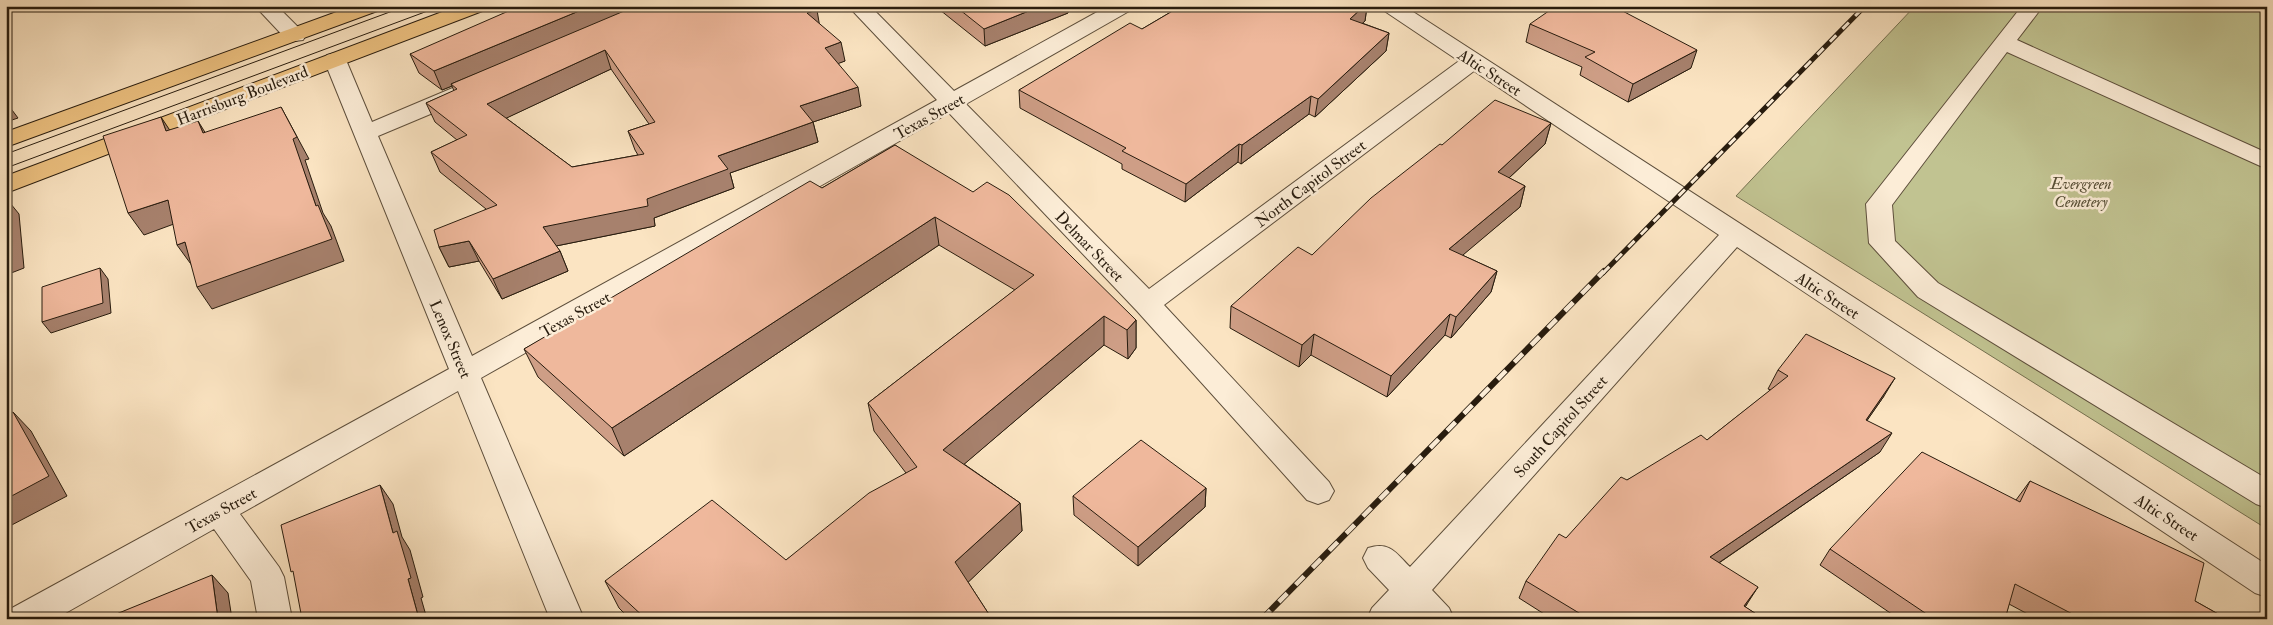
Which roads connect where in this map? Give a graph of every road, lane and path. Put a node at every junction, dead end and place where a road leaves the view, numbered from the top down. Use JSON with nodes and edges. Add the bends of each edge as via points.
{"nodes":[{"id":1,"x":265,"y":6,"type":"edge"},
{"id":2,"x":373,"y":6,"type":"edge"},
{"id":3,"x":478,"y":6,"type":"edge"},
{"id":4,"x":858,"y":6,"type":"edge"},
{"id":5,"x":1124,"y":6,"type":"edge"},
{"id":6,"x":1390,"y":6,"type":"edge"},
{"id":7,"x":2033,"y":6,"type":"edge"},
{"id":8,"x":295,"y":35,"type":"junction"},
{"id":9,"x":2004,"y":42,"type":"junction"},
{"id":10,"x":335,"y":60,"type":"junction"},
{"id":11,"x":1473,"y":61,"type":"junction"},
{"id":12,"x":483,"y":83,"type":"edge"},
{"id":13,"x":951,"y":104,"type":"junction"},
{"id":14,"x":365,"y":133,"type":"junction"},
{"id":15,"x":6,"y":140,"type":"edge"},
{"id":16,"x":2267,"y":162,"type":"edge"},
{"id":17,"x":6,"y":185,"type":"edge"},
{"id":18,"x":1735,"y":234,"type":"junction"},
{"id":19,"x":1147,"y":304,"type":"junction"},
{"id":20,"x":466,"y":374,"type":"junction"},
{"id":21,"x":1318,"y":491,"type":"dead end"},
{"id":22,"x":2267,"y":495,"type":"edge"},
{"id":23,"x":219,"y":511,"type":"junction"},
{"id":24,"x":1380,"y":558,"type":"dead end"},
{"id":25,"x":2267,"y":583,"type":"edge"},
{"id":26,"x":1410,"y":591,"type":"junction"},
{"id":27,"x":24,"y":619,"type":"edge"},
{"id":28,"x":275,"y":619,"type":"edge"},
{"id":29,"x":568,"y":619,"type":"edge"},
{"id":30,"x":1384,"y":619,"type":"edge"},
{"id":31,"x":1437,"y":619,"type":"edge"}],
"edges":[{"from":1,"to":8,"type":"street"},
{"from":2,"to":8,"type":"main road"},
{"from":3,"to":10,"type":"main road","name":"Harrisburg Boulevard"},
{"from":4,"to":13,"type":"street","name":"Delmar Street"},
{"from":5,"to":13,"type":"street","name":"Texas Street"},
{"from":6,"to":11,"type":"street","name":"Altic Street"},
{"from":7,"to":9,"type":"street"},
{"from":8,"to":15,"type":"main road"},
{"from":9,"to":16,"type":"street"},
{"from":9,"to":22,"type":"street","via":[[1879,204],[1882,243],[1928,290]]},
{"from":10,"to":14,"type":"street","name":"Lenox Street"},
{"from":10,"to":17,"type":"main road","name":"Harrisburg Boulevard"},
{"from":11,"to":18,"type":"street","name":"Altic Street"},
{"from":11,"to":19,"type":"street","name":"North Capitol Street"},
{"from":12,"to":14,"type":"street"},
{"from":13,"to":19,"type":"street","name":"Delmar Street"},
{"from":13,"to":20,"type":"street","name":"Texas Street"},
{"from":14,"to":20,"type":"street","name":"Lenox Street"},
{"from":18,"to":25,"type":"street","name":"Altic Street"},
{"from":18,"to":26,"type":"street","name":"South Capitol Street"},
{"from":19,"to":21,"type":"street","name":"Delmar Street"},
{"from":20,"to":23,"type":"street","name":"Texas Street"},
{"from":20,"to":29,"type":"street","name":"Lenox Street"},
{"from":23,"to":27,"type":"street","name":"Texas Street"},
{"from":23,"to":28,"type":"street","via":[[267,577]]},
{"from":24,"to":26,"type":"street"},
{"from":26,"to":30,"type":"street","name":"South Capitol Street"},
{"from":26,"to":31,"type":"street"}]}
